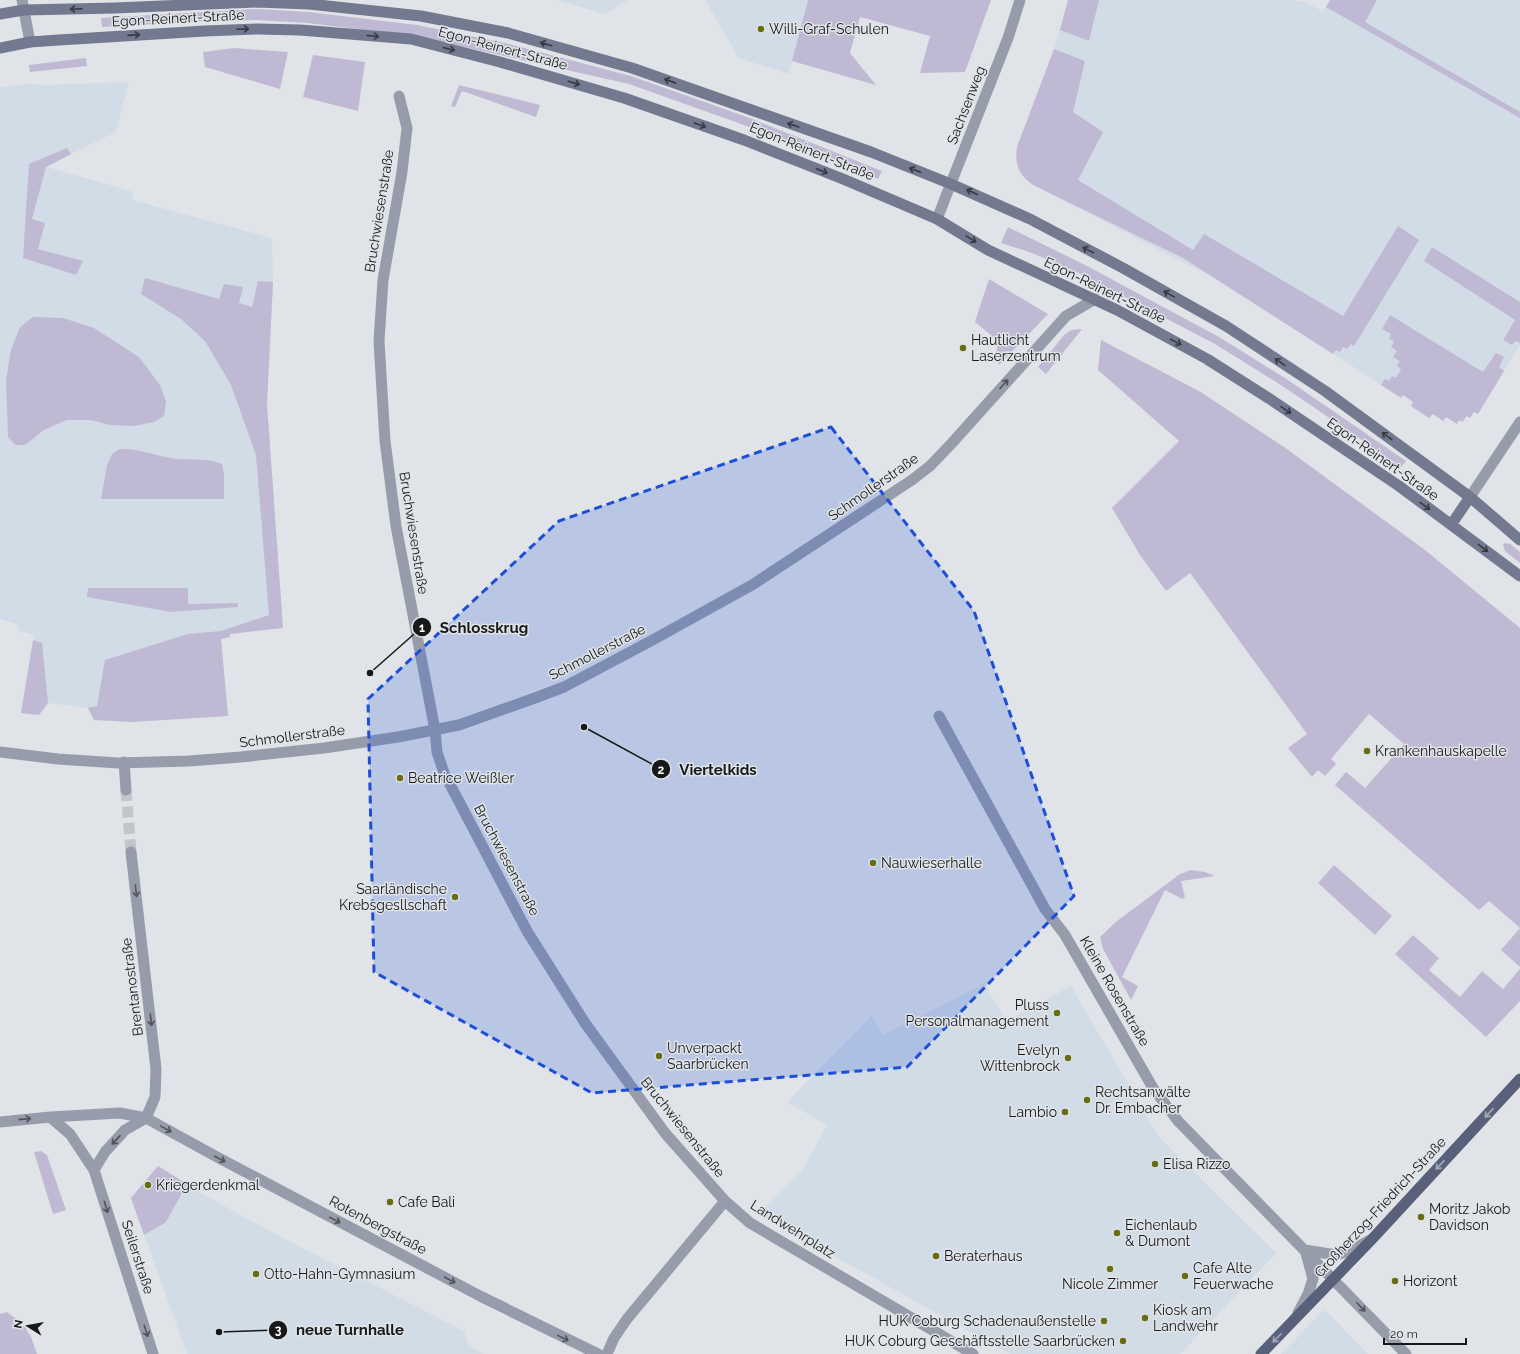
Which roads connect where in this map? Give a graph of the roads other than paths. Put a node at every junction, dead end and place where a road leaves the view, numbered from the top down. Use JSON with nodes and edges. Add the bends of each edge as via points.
{"nodes":[{"id":1,"x":1020,"y":0,"type":"edge"},
{"id":2,"x":23,"y":5,"type":"edge"},
{"id":3,"x":0,"y":14,"type":"edge"},
{"id":4,"x":30,"y":42,"type":"junction"},
{"id":5,"x":0,"y":48,"type":"edge"},
{"id":6,"x":398,"y":96,"type":"dead end"},
{"id":7,"x":951,"y":184,"type":"junction"},
{"id":8,"x":937,"y":219,"type":"junction"},
{"id":9,"x":1095,"y":300,"type":"junction"},
{"id":10,"x":1520,"y":422,"type":"edge"},
{"id":11,"x":1470,"y":497,"type":"junction"},
{"id":12,"x":1451,"y":525,"type":"junction"},
{"id":13,"x":1520,"y":540,"type":"edge"},
{"id":14,"x":1520,"y":576,"type":"edge"},
{"id":15,"x":939,"y":716,"type":"dead end"},
{"id":16,"x":435,"y":730,"type":"junction"},
{"id":17,"x":0,"y":752,"type":"edge"},
{"id":18,"x":124,"y":762,"type":"junction"},
{"id":19,"x":126,"y":790,"type":"tunnel mouth"},
{"id":20,"x":131,"y":852,"type":"tunnel mouth"},
{"id":21,"x":1520,"y":1079,"type":"edge"},
{"id":22,"x":50,"y":1116,"type":"junction"},
{"id":23,"x":146,"y":1118,"type":"junction"},
{"id":24,"x":0,"y":1122,"type":"edge"},
{"id":25,"x":94,"y":1170,"type":"junction"},
{"id":26,"x":725,"y":1202,"type":"junction"},
{"id":27,"x":1374,"y":1237,"type":"junction"},
{"id":28,"x":1305,"y":1250,"type":"junction"},
{"id":29,"x":1334,"y":1280,"type":"junction"},
{"id":30,"x":1295,"y":1319,"type":"junction"},
{"id":31,"x":153,"y":1354,"type":"edge"},
{"id":32,"x":598,"y":1354,"type":"edge"},
{"id":33,"x":608,"y":1354,"type":"edge"},
{"id":34,"x":973,"y":1354,"type":"edge"},
{"id":35,"x":1261,"y":1354,"type":"edge"},
{"id":36,"x":1406,"y":1354,"type":"edge"}],
"edges":[{"from":1,"to":7,"type":"street","name":"Sachsenweg","via":[[1008,38]]},
{"from":2,"to":3,"type":"main road","name":"Egon-Reinert-Straße"},
{"from":2,"to":4,"type":"street"},
{"from":7,"to":2,"type":"main road","name":"Egon-Reinert-Straße","one_way":true,"via":[[871,152],[632,68],[508,33],[420,16],[309,4],[258,2],[115,8]]},
{"from":4,"to":5,"type":"main road","name":"Egon-Reinert-Straße"},
{"from":4,"to":8,"type":"main road","name":"Egon-Reinert-Straße","one_way":true,"via":[[256,29],[411,39],[624,98],[744,140]]},
{"from":6,"to":16,"type":"street","name":"Bruchwiesenstraße","via":[[408,128],[383,280],[379,341],[385,441],[396,526]]},
{"from":7,"to":8,"type":"street","name":"Sachsenweg"},
{"from":11,"to":7,"type":"main road","name":"Egon-Reinert-Straße","one_way":true,"via":[[1325,391],[1226,326],[1030,219]]},
{"from":8,"to":9,"type":"main road","name":"Egon-Reinert-Straße","one_way":true,"via":[[988,250]]},
{"from":9,"to":12,"type":"main road","name":"Egon-Reinert-Straße","one_way":true,"via":[[1207,359],[1399,486]]},
{"from":16,"to":9,"type":"street","name":"Schmollerstraße","one_way":true,"via":[[459,725],[564,686],[752,585],[912,480],[935,460],[1066,316]]},
{"from":10,"to":11,"type":"street"},
{"from":11,"to":12,"type":"main road"},
{"from":11,"to":13,"type":"main road","name":"Egon-Reinert-Straße"},
{"from":12,"to":14,"type":"main road","name":"Egon-Reinert-Straße","one_way":true},
{"from":15,"to":28,"type":"street","name":"Kleine Rosenstraße","via":[[1045,909],[1066,935],[1153,1088],[1190,1134]]},
{"from":16,"to":18,"type":"street","name":"Schmollerstraße","via":[[324,748],[241,757]]},
{"from":16,"to":26,"type":"street","name":"Bruchwiesenstraße","via":[[437,752],[444,773],[527,931],[611,1061],[664,1133]]},
{"from":17,"to":18,"type":"street","name":"Schmollerstraße","via":[[58,759]]},
{"from":18,"to":19,"type":"street"},
{"from":20,"to":23,"type":"street","name":"Brentanostraße","one_way":true,"via":[[156,1069],[155,1097]]},
{"from":21,"to":27,"type":"main road","name":"Großherzog-Friedrich-Straße","one_way":true},
{"from":22,"to":23,"type":"street","name":"Rotenbergstraße","via":[[120,1113]]},
{"from":24,"to":22,"type":"street","name":"Rotenbergstraße","one_way":true},
{"from":22,"to":25,"type":"street","via":[[70,1134]]},
{"from":23,"to":25,"type":"street","one_way":true,"via":[[125,1130],[105,1152]]},
{"from":23,"to":32,"type":"street","name":"Rotenbergstraße","one_way":true,"via":[[480,1296]]},
{"from":25,"to":31,"type":"street","name":"Seilerstraße","one_way":true},
{"from":26,"to":33,"type":"street","via":[[627,1318],[614,1338]]},
{"from":26,"to":34,"type":"street","name":"Landwehrplatz","via":[[750,1223]]},
{"from":27,"to":28,"type":"street","via":[[1350,1251],[1336,1255]]},
{"from":27,"to":29,"type":"main road","name":"Großherzog-Friedrich-Straße"},
{"from":28,"to":29,"type":"street","name":"Kleine Rosenstraße"},
{"from":28,"to":30,"type":"street","name":"Kleine Rosenstraße","via":[[1313,1280]]},
{"from":29,"to":30,"type":"main road","name":"Großherzog-Friedrich-Straße"},
{"from":29,"to":36,"type":"street","name":"Kleine Rosenstraße","one_way":true},
{"from":30,"to":35,"type":"main road","name":"Großherzog-Friedrich-Straße","one_way":true}]}
